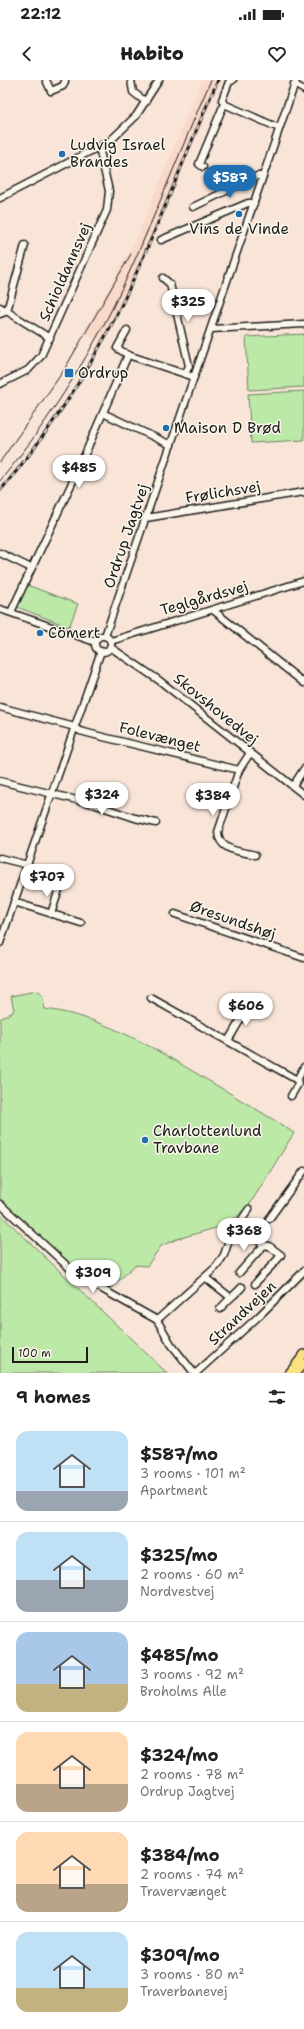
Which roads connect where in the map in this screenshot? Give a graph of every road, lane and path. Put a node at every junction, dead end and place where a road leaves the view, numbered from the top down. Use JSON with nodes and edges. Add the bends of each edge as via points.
{"nodes":[{"id":1,"x":46,"y":80,"type":"edge"},
{"id":2,"x":131,"y":80,"type":"edge"},
{"id":3,"x":159,"y":80,"type":"edge"},
{"id":4,"x":233,"y":80,"type":"edge"},
{"id":5,"x":65,"y":81,"type":"edge"},
{"id":6,"x":295,"y":82,"type":"edge"},
{"id":7,"x":304,"y":90,"type":"edge"},
{"id":8,"x":146,"y":102,"type":"junction"},
{"id":9,"x":224,"y":104,"type":"junction"},
{"id":10,"x":279,"y":128,"type":"junction"},
{"id":11,"x":99,"y":147,"type":"junction"},
{"id":12,"x":203,"y":167,"type":"dead end"},
{"id":13,"x":263,"y":176,"type":"junction"},
{"id":14,"x":0,"y":198,"type":"edge"},
{"id":15,"x":254,"y":203,"type":"junction"},
{"id":16,"x":193,"y":207,"type":"dead end"},
{"id":17,"x":161,"y":240,"type":"dead end"},
{"id":18,"x":25,"y":245,"type":"dead end"},
{"id":19,"x":163,"y":278,"type":"dead end"},
{"id":20,"x":0,"y":306,"type":"edge"},
{"id":21,"x":7,"y":311,"type":"junction"},
{"id":22,"x":0,"y":314,"type":"edge"},
{"id":23,"x":304,"y":324,"type":"edge"},
{"id":24,"x":210,"y":329,"type":"junction"},
{"id":25,"x":127,"y":330,"type":"dead end"},
{"id":26,"x":50,"y":338,"type":"junction"},
{"id":27,"x":128,"y":355,"type":"junction"},
{"id":28,"x":185,"y":374,"type":"junction"},
{"id":29,"x":194,"y":377,"type":"junction"},
{"id":30,"x":0,"y":384,"type":"edge"},
{"id":31,"x":108,"y":415,"type":"dead end"},
{"id":32,"x":171,"y":445,"type":"junction"},
{"id":33,"x":304,"y":492,"type":"edge"},
{"id":34,"x":146,"y":518,"type":"junction"},
{"id":35,"x":0,"y":553,"type":"edge"},
{"id":36,"x":31,"y":568,"type":"junction"},
{"id":37,"x":304,"y":581,"type":"edge"},
{"id":38,"x":0,"y":609,"type":"edge"},
{"id":39,"x":213,"y":610,"type":"junction"},
{"id":40,"x":11,"y":612,"type":"junction"},
{"id":41,"x":105,"y":636,"type":"junction"},
{"id":42,"x":95,"y":642,"type":"junction"},
{"id":43,"x":110,"y":644,"type":"junction"},
{"id":44,"x":101,"y":651,"type":"junction"},
{"id":45,"x":304,"y":683,"type":"edge"},
{"id":46,"x":0,"y":707,"type":"edge"},
{"id":47,"x":75,"y":728,"type":"junction"},
{"id":48,"x":250,"y":753,"type":"junction"},
{"id":49,"x":304,"y":769,"type":"edge"},
{"id":50,"x":238,"y":770,"type":"junction"},
{"id":51,"x":0,"y":781,"type":"edge"},
{"id":52,"x":293,"y":786,"type":"junction"},
{"id":53,"x":53,"y":794,"type":"junction"},
{"id":54,"x":304,"y":795,"type":"edge"},
{"id":55,"x":156,"y":823,"type":"dead end"},
{"id":56,"x":254,"y":855,"type":"dead end"},
{"id":57,"x":0,"y":858,"type":"edge"},
{"id":58,"x":28,"y":865,"type":"junction"},
{"id":59,"x":60,"y":886,"type":"dead end"},
{"id":60,"x":14,"y":902,"type":"junction"},
{"id":61,"x":51,"y":914,"type":"junction"},
{"id":62,"x":175,"y":914,"type":"dead end"},
{"id":63,"x":81,"y":923,"type":"dead end"},
{"id":64,"x":2,"y":929,"type":"edge"},
{"id":65,"x":0,"y":943,"type":"edge"},
{"id":66,"x":304,"y":958,"type":"edge"},
{"id":67,"x":151,"y":998,"type":"dead end"},
{"id":68,"x":248,"y":1005,"type":"dead end"},
{"id":69,"x":228,"y":1041,"type":"junction"},
{"id":70,"x":304,"y":1067,"type":"edge"},
{"id":71,"x":297,"y":1080,"type":"junction"},
{"id":72,"x":291,"y":1096,"type":"dead end"},
{"id":73,"x":304,"y":1171,"type":"edge"},
{"id":74,"x":0,"y":1204,"type":"edge"},
{"id":75,"x":249,"y":1209,"type":"dead end"},
{"id":76,"x":269,"y":1219,"type":"dead end"},
{"id":77,"x":238,"y":1224,"type":"junction"},
{"id":78,"x":264,"y":1245,"type":"junction"},
{"id":79,"x":304,"y":1270,"type":"edge"},
{"id":80,"x":239,"y":1273,"type":"dead end"},
{"id":81,"x":206,"y":1278,"type":"junction"},
{"id":82,"x":255,"y":1284,"type":"dead end"},
{"id":83,"x":242,"y":1286,"type":"dead end"},
{"id":84,"x":230,"y":1297,"type":"junction"},
{"id":85,"x":220,"y":1309,"type":"dead end"},
{"id":86,"x":157,"y":1320,"type":"junction"},
{"id":87,"x":304,"y":1354,"type":"edge"},
{"id":88,"x":304,"y":1363,"type":"edge"},
{"id":89,"x":195,"y":1373,"type":"edge"},
{"id":90,"x":289,"y":1373,"type":"edge"},
{"id":91,"x":296,"y":1373,"type":"edge"}],
"edges":[{"from":1,"to":5,"type":"street","via":[[51,91],[63,86]]},
{"from":2,"to":8,"type":"street","via":[[133,92]]},
{"from":3,"to":8,"type":"street"},
{"from":4,"to":9,"type":"street","via":[[229,82],[222,100]]},
{"from":6,"to":7,"type":"street"},
{"from":6,"to":10,"type":"street","name":"Ordrup Jagtvej"},
{"from":8,"to":11,"type":"street","via":[[126,126]]},
{"from":9,"to":10,"type":"street"},
{"from":9,"to":12,"type":"street","via":[[199,164]]},
{"from":10,"to":13,"type":"street","name":"Ordrup Jagtvej"},
{"from":11,"to":14,"type":"street"},
{"from":11,"to":26,"type":"street","name":"Schioldannsvej","via":[[109,191],[107,210]]},
{"from":13,"to":15,"type":"street","name":"Ordrup Jagtvej"},
{"from":13,"to":16,"type":"street","via":[[257,176]]},
{"from":15,"to":17,"type":"street","via":[[248,203]]},
{"from":15,"to":24,"type":"street","name":"Ordrup Jagtvej"},
{"from":18,"to":21,"type":"street"},
{"from":19,"to":28,"type":"street","via":[[170,284],[182,335],[189,366]]},
{"from":20,"to":21,"type":"street"},
{"from":21,"to":22,"type":"street"},
{"from":21,"to":26,"type":"street"},
{"from":23,"to":24,"type":"street"},
{"from":24,"to":29,"type":"street","name":"Ordrup Jagtvej"},
{"from":25,"to":27,"type":"street","via":[[117,348]]},
{"from":26,"to":30,"type":"street","name":"Schioldannsvej","via":[[41,356],[31,367],[19,376]]},
{"from":27,"to":28,"type":"street"},
{"from":27,"to":36,"type":"street","via":[[79,468]]},
{"from":28,"to":29,"type":"street"},
{"from":29,"to":32,"type":"street","name":"Ordrup Jagtvej"},
{"from":31,"to":32,"type":"street"},
{"from":32,"to":34,"type":"street","name":"Ordrup Jagtvej"},
{"from":33,"to":34,"type":"street","name":"Frølichsvej"},
{"from":34,"to":41,"type":"street","name":"Ordrup Jagtvej"},
{"from":35,"to":36,"type":"street"},
{"from":36,"to":40,"type":"street"},
{"from":37,"to":39,"type":"street","name":"Teglgårdsvej"},
{"from":38,"to":40,"type":"street"},
{"from":39,"to":43,"type":"street","name":"Teglgårdsvej","via":[[177,619]]},
{"from":39,"to":45,"type":"street"},
{"from":40,"to":42,"type":"street"},
{"from":41,"to":42,"type":"street","via":[[99,637]]},
{"from":41,"to":43,"type":"street"},
{"from":42,"to":44,"type":"street","via":[[96,648]]},
{"from":43,"to":44,"type":"street","via":[[106,651]]},
{"from":43,"to":48,"type":"street","name":"Skovshovedvej"},
{"from":44,"to":47,"type":"street"},
{"from":46,"to":47,"type":"street","name":"Folevænget"},
{"from":47,"to":50,"type":"street","name":"Folevænget"},
{"from":47,"to":53,"type":"street"},
{"from":48,"to":50,"type":"street"},
{"from":48,"to":52,"type":"street","name":"Skovshovedvej"},
{"from":49,"to":52,"type":"street"},
{"from":50,"to":56,"type":"street","via":[[218,839],[228,848]]},
{"from":51,"to":53,"type":"street"},
{"from":52,"to":54,"type":"street","name":"Skovshovedvej"},
{"from":53,"to":55,"type":"street"},
{"from":53,"to":58,"type":"street"},
{"from":57,"to":58,"type":"street"},
{"from":58,"to":60,"type":"street"},
{"from":59,"to":61,"type":"street"},
{"from":60,"to":61,"type":"street"},
{"from":60,"to":64,"type":"street"},
{"from":61,"to":63,"type":"street"},
{"from":62,"to":66,"type":"street","name":"Øresundshøj"},
{"from":64,"to":65,"type":"street"},
{"from":67,"to":69,"type":"street"},
{"from":68,"to":69,"type":"street"},
{"from":69,"to":71,"type":"street"},
{"from":70,"to":71,"type":"street"},
{"from":71,"to":72,"type":"street","via":[[298,1084]]},
{"from":73,"to":76,"type":"street"},
{"from":74,"to":86,"type":"street","via":[[77,1275]]},
{"from":75,"to":77,"type":"street"},
{"from":77,"to":78,"type":"street"},
{"from":77,"to":81,"type":"street","via":[[224,1255]]},
{"from":78,"to":80,"type":"street"},
{"from":78,"to":82,"type":"street","via":[[281,1255]]},
{"from":79,"to":89,"type":"street","name":"Strandvejen","via":[[254,1321]]},
{"from":81,"to":84,"type":"street"},
{"from":81,"to":86,"type":"street"},
{"from":83,"to":84,"type":"street","via":[[235,1296]]},
{"from":84,"to":85,"type":"street"},
{"from":86,"to":89,"type":"street","via":[[171,1344]]},
{"from":87,"to":90,"type":"main road"},
{"from":88,"to":91,"type":"main road"}]}
